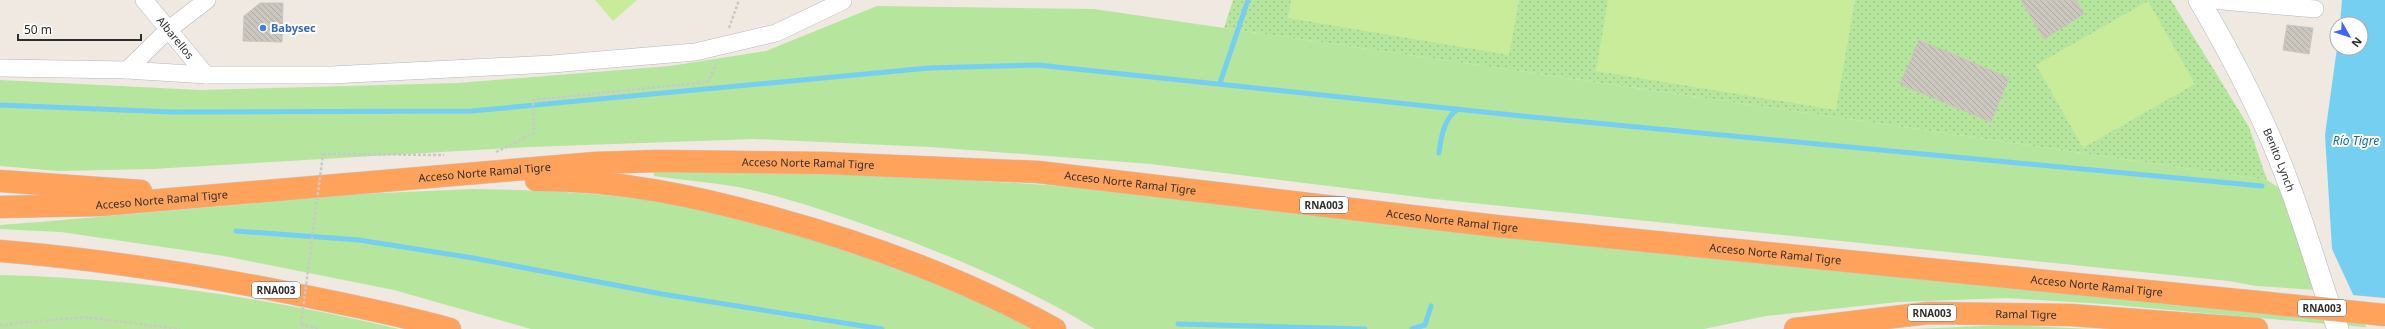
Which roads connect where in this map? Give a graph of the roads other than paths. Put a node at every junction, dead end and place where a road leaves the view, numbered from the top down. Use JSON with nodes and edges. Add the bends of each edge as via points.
{"nodes":[{"id":1,"x":144,"y":0,"type":"edge"},
{"id":2,"x":207,"y":0,"type":"edge"},
{"id":3,"x":2199,"y":0,"type":"edge"},
{"id":4,"x":2211,"y":0,"type":"edge"},
{"id":5,"x":843,"y":1,"type":"edge"},
{"id":6,"x":2315,"y":9,"type":"dead end"},
{"id":7,"x":168,"y":30,"type":"junction"},
{"id":8,"x":0,"y":68,"type":"edge"},
{"id":9,"x":127,"y":70,"type":"junction"},
{"id":10,"x":206,"y":75,"type":"junction"},
{"id":11,"x":388,"y":179,"type":"junction"},
{"id":12,"x":0,"y":181,"type":"edge"},
{"id":13,"x":204,"y":196,"type":"junction"},
{"id":14,"x":0,"y":207,"type":"edge"},
{"id":15,"x":0,"y":251,"type":"edge"},
{"id":16,"x":101,"y":263,"type":"junction"},
{"id":17,"x":0,"y":265,"type":"edge"},
{"id":18,"x":2385,"y":315,"type":"edge"},
{"id":19,"x":450,"y":329,"type":"edge"},
{"id":20,"x":1054,"y":329,"type":"edge"},
{"id":21,"x":1795,"y":329,"type":"edge"},
{"id":22,"x":2257,"y":329,"type":"edge"},
{"id":23,"x":2338,"y":329,"type":"edge"}],
"edges":[{"from":1,"to":7,"type":"street","name":"Albarellos"},
{"from":2,"to":7,"type":"street"},
{"from":3,"to":23,"type":"street","name":"Benito Lynch","via":[[2266,128],[2288,182]]},
{"from":4,"to":6,"type":"street"},
{"from":5,"to":10,"type":"street","via":[[776,33],[695,52],[433,71],[331,75]]},
{"from":7,"to":9,"type":"street"},
{"from":7,"to":10,"type":"street","name":"Albarellos"},
{"from":8,"to":9,"type":"street"},
{"from":9,"to":10,"type":"street"},
{"from":11,"to":13,"type":"highway","name":"Acceso Norte Ramal Tigre","number":"RNA003"},
{"from":11,"to":18,"type":"highway","name":"Acceso Norte Ramal Tigre","number":"RNA003","bridge":true,"via":[[595,163],[656,161],[824,162],[1038,172],[1496,226]]},
{"from":11,"to":20,"type":"highway","via":[[556,180],[637,187],[729,206],[829,233],[924,266],[1023,311]]},
{"from":12,"to":13,"type":"highway"},
{"from":13,"to":14,"type":"highway","name":"Acceso Norte Ramal Tigre","number":"RNA003","via":[[101,205]]},
{"from":15,"to":16,"type":"highway","number":"RNA003"},
{"from":16,"to":17,"type":"highway"},
{"from":16,"to":19,"type":"highway","number":"RNA003","via":[[236,282],[374,310]]},
{"from":21,"to":22,"type":"highway","name":"Ramal Tigre","number":"RNA003","via":[[1928,313],[2071,315]]}]}
